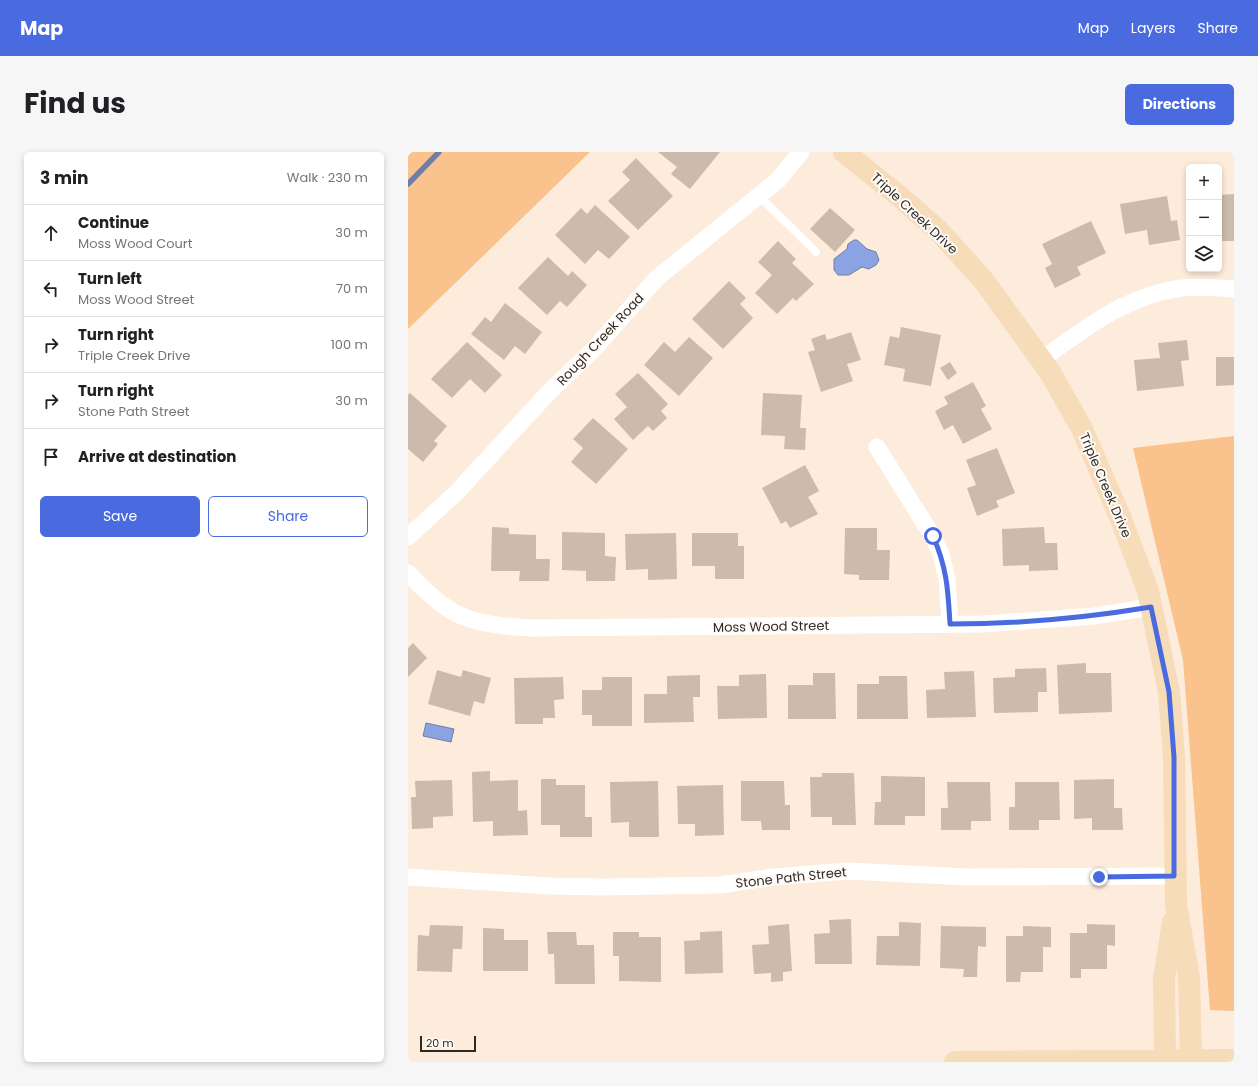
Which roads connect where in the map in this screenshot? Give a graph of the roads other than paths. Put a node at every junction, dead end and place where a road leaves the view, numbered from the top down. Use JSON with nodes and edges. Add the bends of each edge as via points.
{"nodes":[{"id":1,"x":801,"y":152,"type":"edge"},
{"id":2,"x":844,"y":152,"type":"edge"},
{"id":3,"x":759,"y":196,"type":"junction"},
{"id":4,"x":816,"y":252,"type":"dead end"},
{"id":5,"x":1234,"y":289,"type":"edge"},
{"id":6,"x":1041,"y":360,"type":"junction"},
{"id":7,"x":877,"y":447,"type":"dead end"},
{"id":8,"x":408,"y":537,"type":"edge"},
{"id":9,"x":408,"y":573,"type":"edge"},
{"id":10,"x":1151,"y":607,"type":"junction"},
{"id":11,"x":950,"y":624,"type":"junction"},
{"id":12,"x":1174,"y":876,"type":"junction"},
{"id":13,"x":408,"y":877,"type":"edge"},
{"id":14,"x":1176,"y":905,"type":"junction"},
{"id":15,"x":1234,"y":1060,"type":"edge"},
{"id":16,"x":1165,"y":1061,"type":"edge"},
{"id":17,"x":1191,"y":1061,"type":"edge"},
{"id":18,"x":955,"y":1062,"type":"edge"}],
"edges":[{"from":1,"to":3,"type":"street","name":"Rough Creek Road","via":[[778,180]]},
{"from":2,"to":6,"type":"street","name":"Triple Creek Drive","via":[[938,230],[984,281]]},
{"from":3,"to":4,"type":"lane"},
{"from":3,"to":8,"type":"street","name":"Rough Creek Road","via":[[657,278],[592,351],[549,392],[456,494]]},
{"from":5,"to":6,"type":"street","via":[[1182,288],[1143,297],[1096,321]]},
{"from":6,"to":10,"type":"street","name":"Triple Creek Drive","via":[[1082,429],[1102,473],[1142,576]]},
{"from":7,"to":11,"type":"street","via":[[933,536],[941,554],[947,579]]},
{"from":9,"to":11,"type":"street","name":"Moss Wood Street","via":[[446,609],[466,620],[496,626],[532,628]]},
{"from":10,"to":11,"type":"street","name":"Moss Wood Street","via":[[1094,616]]},
{"from":10,"to":12,"type":"street","name":"Triple Creek Drive","via":[[1169,692],[1174,757]]},
{"from":12,"to":13,"type":"street","name":"Stone Path Street","via":[[968,878],[848,871],[720,885],[603,886],[550,886]]},
{"from":12,"to":14,"type":"street","name":"Triple Creek Drive"},
{"from":14,"to":16,"type":"street","name":"Triple Creek Drive","via":[[1164,978]]},
{"from":14,"to":17,"type":"street","name":"Triple Creek Drive","via":[[1189,977]]},
{"from":15,"to":17,"type":"street"},
{"from":16,"to":17,"type":"street"},
{"from":16,"to":18,"type":"street"}]}
